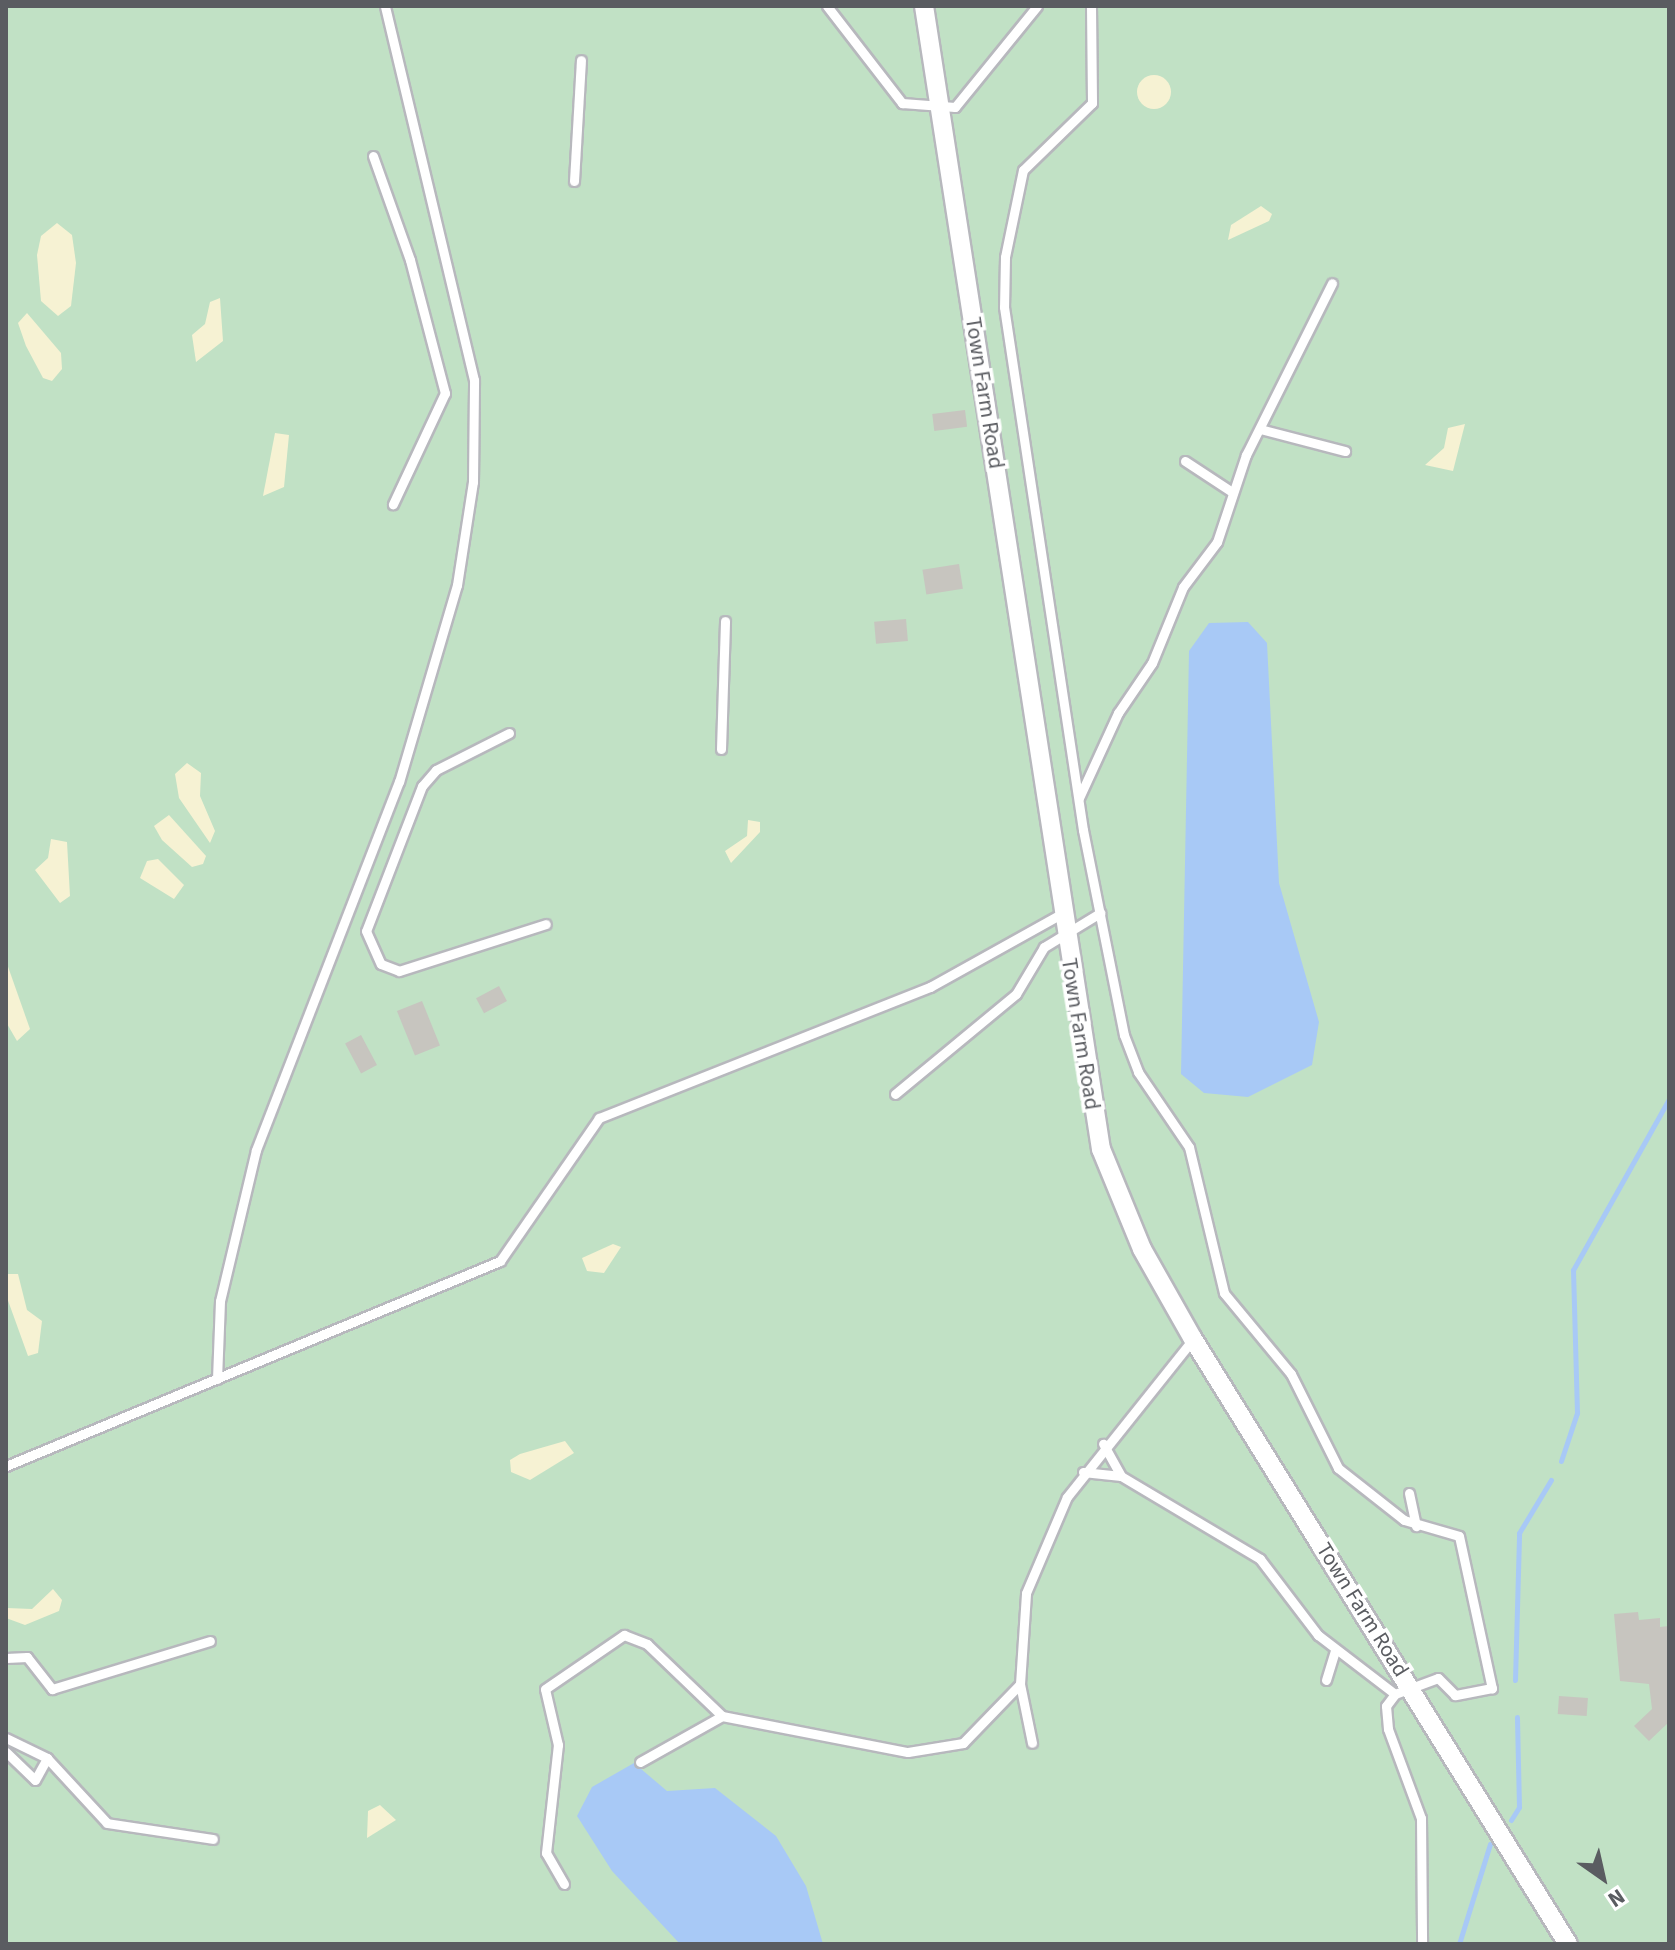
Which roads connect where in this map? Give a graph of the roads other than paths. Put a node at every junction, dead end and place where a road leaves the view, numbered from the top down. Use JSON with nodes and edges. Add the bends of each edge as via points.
{"nodes":[{"id":1,"x":385,"y":6,"type":"edge"},
{"id":2,"x":827,"y":6,"type":"edge"},
{"id":3,"x":924,"y":6,"type":"edge"},
{"id":4,"x":1037,"y":6,"type":"edge"},
{"id":5,"x":1091,"y":6,"type":"edge"},
{"id":6,"x":581,"y":60,"type":"dead end"},
{"id":7,"x":938,"y":105,"type":"junction"},
{"id":8,"x":373,"y":156,"type":"dead end"},
{"id":9,"x":574,"y":181,"type":"dead end"},
{"id":10,"x":1332,"y":283,"type":"dead end"},
{"id":11,"x":1260,"y":429,"type":"junction"},
{"id":12,"x":1345,"y":451,"type":"dead end"},
{"id":13,"x":1185,"y":461,"type":"dead end"},
{"id":14,"x":1232,"y":492,"type":"junction"},
{"id":15,"x":393,"y":504,"type":"dead end"},
{"id":16,"x":725,"y":621,"type":"dead end"},
{"id":17,"x":509,"y":733,"type":"dead end"},
{"id":18,"x":721,"y":749,"type":"dead end"},
{"id":19,"x":1079,"y":798,"type":"junction"},
{"id":20,"x":1100,"y":913,"type":"junction"},
{"id":21,"x":1062,"y":923,"type":"junction"},
{"id":22,"x":546,"y":924,"type":"dead end"},
{"id":23,"x":895,"y":1094,"type":"dead end"},
{"id":24,"x":1193,"y":1339,"type":"junction"},
{"id":25,"x":217,"y":1379,"type":"junction"},
{"id":26,"x":1103,"y":1444,"type":"junction"},
{"id":27,"x":6,"y":1466,"type":"edge"},
{"id":28,"x":1083,"y":1472,"type":"junction"},
{"id":29,"x":1121,"y":1476,"type":"junction"},
{"id":30,"x":1409,"y":1493,"type":"dead end"},
{"id":31,"x":1416,"y":1526,"type":"junction"},
{"id":32,"x":210,"y":1641,"type":"dead end"},
{"id":33,"x":1335,"y":1651,"type":"junction"},
{"id":34,"x":6,"y":1658,"type":"edge"},
{"id":35,"x":1326,"y":1680,"type":"dead end"},
{"id":36,"x":1020,"y":1684,"type":"junction"},
{"id":37,"x":1402,"y":1691,"type":"junction"},
{"id":38,"x":722,"y":1716,"type":"junction"},
{"id":39,"x":6,"y":1738,"type":"edge"},
{"id":40,"x":1032,"y":1743,"type":"dead end"},
{"id":41,"x":6,"y":1752,"type":"edge"},
{"id":42,"x":47,"y":1758,"type":"junction"},
{"id":43,"x":640,"y":1762,"type":"dead end"},
{"id":44,"x":213,"y":1839,"type":"dead end"},
{"id":45,"x":564,"y":1884,"type":"dead end"},
{"id":46,"x":1422,"y":1944,"type":"edge"},
{"id":47,"x":1568,"y":1944,"type":"edge"}],
"edges":[{"from":1,"to":25,"type":"lane","via":[[474,380],[473,482],[457,585],[399,782],[256,1150],[220,1301]]},
{"from":2,"to":7,"type":"lane","via":[[902,103]]},
{"from":3,"to":7,"type":"street","name":"Town Farm Road"},
{"from":4,"to":7,"type":"lane","via":[[955,107]]},
{"from":5,"to":19,"type":"lane","via":[[1092,103],[1023,170],[1005,257],[1004,307]]},
{"from":6,"to":9,"type":"lane"},
{"from":7,"to":21,"type":"street","name":"Town Farm Road"},
{"from":8,"to":15,"type":"lane","via":[[410,260],[445,393]]},
{"from":10,"to":11,"type":"lane"},
{"from":11,"to":12,"type":"lane"},
{"from":11,"to":14,"type":"lane"},
{"from":13,"to":14,"type":"lane"},
{"from":14,"to":19,"type":"lane","via":[[1217,542],[1183,587],[1152,663],[1118,713]]},
{"from":16,"to":18,"type":"lane"},
{"from":17,"to":22,"type":"lane","via":[[436,770],[422,786],[366,931],[381,964],[399,971]]},
{"from":19,"to":20,"type":"lane"},
{"from":20,"to":21,"type":"lane"},
{"from":20,"to":31,"type":"lane","via":[[1124,1035],[1138,1072],[1189,1147],[1224,1293],[1291,1374],[1338,1468]]},
{"from":21,"to":23,"type":"lane","via":[[1016,994]]},
{"from":21,"to":24,"type":"street","name":"Town Farm Road","via":[[1101,1149],[1142,1249]]},
{"from":21,"to":25,"type":"lane","via":[[930,987],[599,1118],[500,1261]]},
{"from":24,"to":26,"type":"lane"},
{"from":24,"to":37,"type":"street","name":"Town Farm Road"},
{"from":25,"to":27,"type":"lane"},
{"from":26,"to":28,"type":"lane"},
{"from":26,"to":29,"type":"lane"},
{"from":28,"to":29,"type":"lane"},
{"from":28,"to":36,"type":"lane","via":[[1032,1570]]},
{"from":29,"to":33,"type":"lane","via":[[1260,1559]]},
{"from":30,"to":31,"type":"lane"},
{"from":31,"to":37,"type":"lane","via":[[1446,1527],[1459,1536],[1492,1688],[1455,1695],[1438,1678]]},
{"from":32,"to":34,"type":"lane","via":[[52,1689],[27,1657]]},
{"from":33,"to":35,"type":"lane"},
{"from":33,"to":37,"type":"lane"},
{"from":36,"to":38,"type":"lane","via":[[963,1743],[934,1751],[744,1726]]},
{"from":36,"to":40,"type":"lane"},
{"from":37,"to":46,"type":"lane","via":[[1386,1706],[1388,1729],[1421,1818]]},
{"from":37,"to":47,"type":"street","name":"Town Farm Road"},
{"from":38,"to":43,"type":"lane"},
{"from":38,"to":45,"type":"lane","via":[[647,1644],[624,1635],[545,1689],[543,1708],[558,1745],[546,1853]]},
{"from":39,"to":42,"type":"lane"},
{"from":41,"to":42,"type":"lane","via":[[35,1780]]},
{"from":42,"to":44,"type":"lane","via":[[107,1823]]}]}
